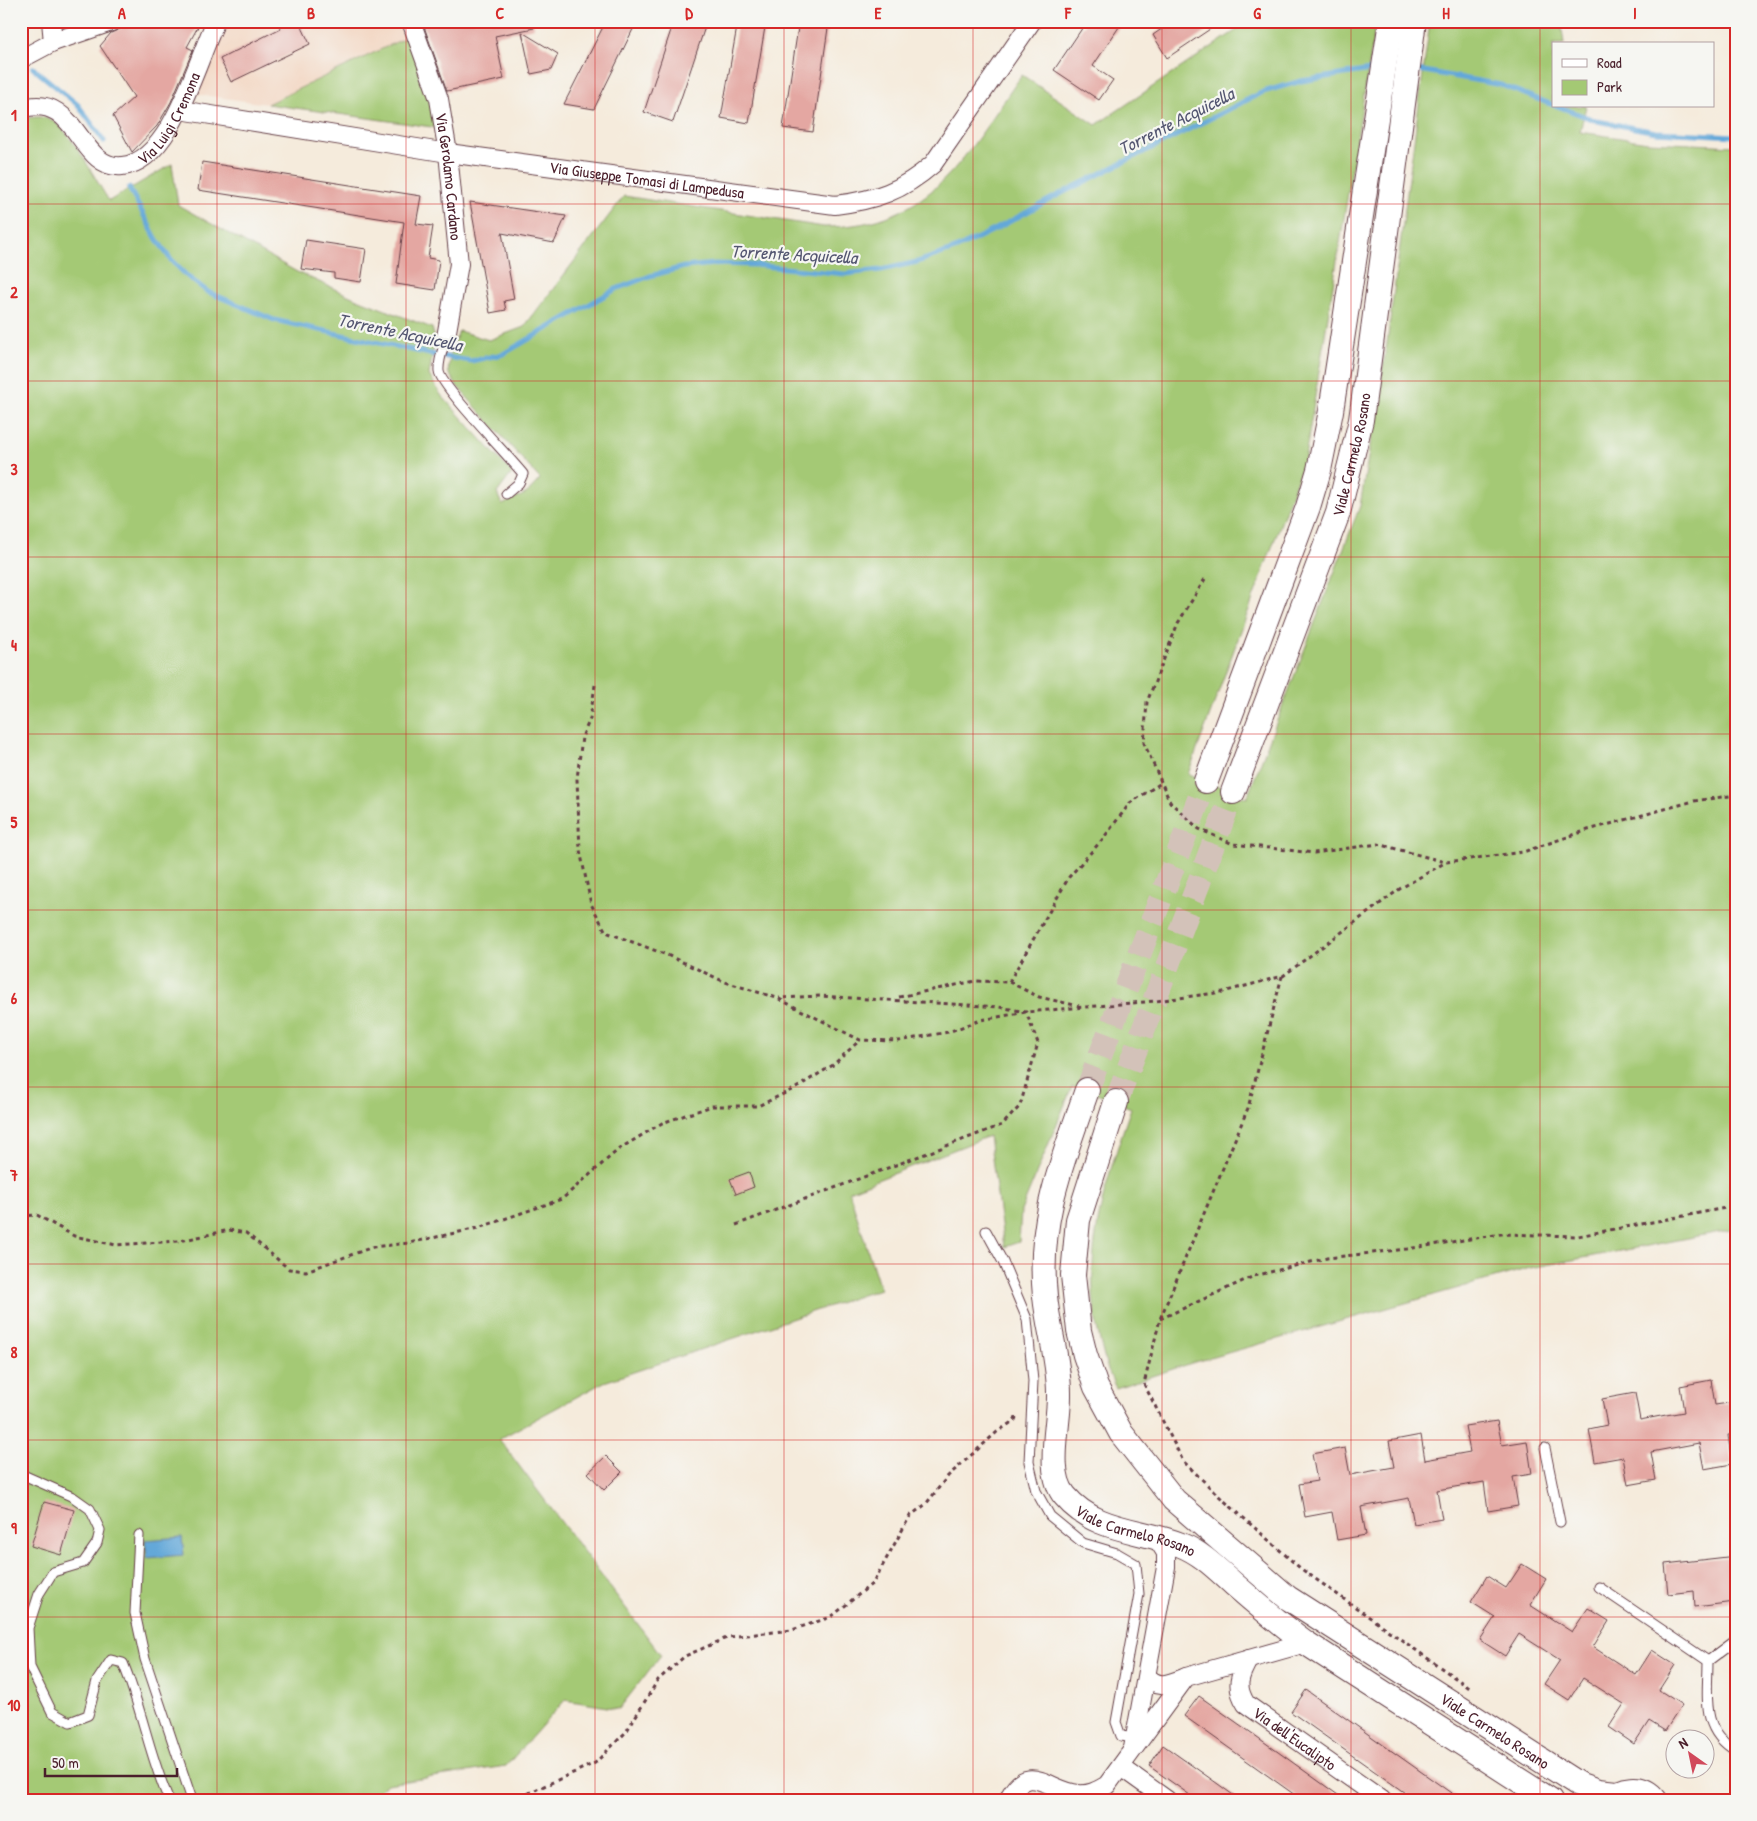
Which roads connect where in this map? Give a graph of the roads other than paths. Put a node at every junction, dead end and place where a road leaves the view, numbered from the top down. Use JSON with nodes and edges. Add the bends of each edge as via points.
{"nodes":[{"id":1,"x":51,"y":21,"type":"edge"},
{"id":2,"x":114,"y":21,"type":"edge"},
{"id":3,"x":216,"y":21,"type":"edge"},
{"id":4,"x":411,"y":21,"type":"edge"},
{"id":5,"x":1032,"y":21,"type":"edge"},
{"id":6,"x":1390,"y":25,"type":"edge"},
{"id":7,"x":1414,"y":25,"type":"edge"},
{"id":8,"x":53,"y":42,"type":"junction"},
{"id":9,"x":21,"y":59,"type":"edge"},
{"id":10,"x":1391,"y":100,"type":"junction"},
{"id":11,"x":21,"y":109,"type":"edge"},
{"id":12,"x":180,"y":110,"type":"junction"},
{"id":13,"x":448,"y":153,"type":"junction"},
{"id":14,"x":444,"y":344,"type":"joint"},
{"id":15,"x":506,"y":494,"type":"dead end"},
{"id":16,"x":1206,"y":781,"type":"tunnel mouth"},
{"id":17,"x":1233,"y":792,"type":"tunnel mouth"},
{"id":18,"x":1087,"y":1090,"type":"tunnel mouth"},
{"id":19,"x":1116,"y":1102,"type":"tunnel mouth"},
{"id":20,"x":986,"y":1231,"type":"dead end"},
{"id":21,"x":1545,"y":1448,"type":"dead end"},
{"id":22,"x":21,"y":1474,"type":"edge"},
{"id":23,"x":1560,"y":1522,"type":"dead end"},
{"id":24,"x":139,"y":1534,"type":"dead end"},
{"id":25,"x":1156,"y":1537,"type":"junction"},
{"id":26,"x":1600,"y":1587,"type":"dead end"},
{"id":27,"x":1736,"y":1640,"type":"edge"},
{"id":28,"x":1306,"y":1643,"type":"junction"},
{"id":29,"x":1249,"y":1659,"type":"junction"},
{"id":30,"x":1708,"y":1660,"type":"junction"},
{"id":31,"x":1147,"y":1676,"type":"junction"},
{"id":32,"x":1186,"y":1678,"type":"junction"},
{"id":33,"x":1736,"y":1751,"type":"edge"},
{"id":34,"x":1129,"y":1753,"type":"junction"},
{"id":35,"x":1612,"y":1796,"type":"edge"},
{"id":36,"x":1655,"y":1799,"type":"edge"},
{"id":37,"x":168,"y":1800,"type":"edge"},
{"id":38,"x":192,"y":1800,"type":"edge"},
{"id":39,"x":1008,"y":1800,"type":"edge"},
{"id":40,"x":1168,"y":1800,"type":"edge"},
{"id":41,"x":1382,"y":1800,"type":"edge"},
{"id":42,"x":1550,"y":1800,"type":"edge"}],
"edges":[{"from":1,"to":8,"type":"street"},
{"from":2,"to":8,"type":"street"},
{"from":3,"to":12,"type":"street","name":"Via Luigi Cremona"},
{"from":4,"to":13,"type":"street","name":"Via Gerolamo Cardano","via":[[439,99]]},
{"from":5,"to":13,"type":"street","name":"Via Giuseppe Tomasi di Lampedusa","via":[[933,164],[915,180],[867,202],[835,206]]},
{"from":6,"to":10,"type":"main road"},
{"from":7,"to":10,"type":"main road"},
{"from":8,"to":9,"type":"street"},
{"from":10,"to":16,"type":"main road","name":"Viale Carmelo Rosano","via":[[1319,470]]},
{"from":10,"to":17,"type":"main road","name":"Viale Carmelo Rosano","via":[[1360,420],[1347,480],[1338,513]]},
{"from":11,"to":12,"type":"street","name":"Via Luigi Cremona","via":[[41,106],[59,113],[102,163],[121,166],[144,159]]},
{"from":12,"to":13,"type":"street","name":"Via Giuseppe Tomasi di Lampedusa"},
{"from":13,"to":14,"type":"street","name":"Via Gerolamo Cardano","via":[[459,264]]},
{"from":14,"to":15,"type":"lane","via":[[439,372],[449,391],[524,474]]},
{"from":18,"to":25,"type":"main road","name":"Viale Carmelo Rosano","via":[[1053,1190],[1044,1240],[1045,1296],[1059,1384],[1055,1475],[1064,1495],[1089,1516],[1118,1529]]},
{"from":19,"to":35,"type":"main road","name":"Viale Carmelo Rosano","via":[[1078,1220],[1073,1275],[1085,1355],[1096,1386],[1121,1433],[1174,1500],[1288,1598],[1578,1784]]},
{"from":20,"to":34,"type":"lane","via":[[1027,1318],[1033,1381],[1029,1462],[1036,1490],[1050,1516],[1083,1543],[1117,1553],[1136,1564],[1139,1594],[1116,1722]]},
{"from":21,"to":23,"type":"lane"},
{"from":22,"to":37,"type":"lane","via":[[74,1497],[90,1509],[100,1530],[97,1543],[83,1563],[53,1572],[39,1594],[28,1628],[30,1667],[52,1712],[70,1722],[88,1715],[97,1681],[111,1660],[123,1663],[135,1691],[156,1773]]},
{"from":24,"to":38,"type":"lane","via":[[135,1613],[145,1659]]},
{"from":25,"to":28,"type":"main road","name":"Viale Carmelo Rosano","via":[[1203,1557],[1280,1625]]},
{"from":25,"to":31,"type":"street","via":[[1166,1553],[1166,1567]]},
{"from":26,"to":30,"type":"lane"},
{"from":27,"to":30,"type":"lane"},
{"from":28,"to":29,"type":"street"},
{"from":28,"to":42,"type":"main road","name":"Viale Carmelo Rosano"},
{"from":29,"to":32,"type":"street"},
{"from":29,"to":41,"type":"street","name":"Via dell'Eucalipto","via":[[1238,1683],[1246,1704]]},
{"from":30,"to":33,"type":"lane","via":[[1710,1722],[1725,1745]]},
{"from":31,"to":32,"type":"street","via":[[1152,1683],[1162,1686]]},
{"from":31,"to":34,"type":"street"},
{"from":32,"to":34,"type":"street"},
{"from":34,"to":39,"type":"street","via":[[1107,1786],[1093,1793],[1077,1794],[1043,1780],[1026,1780],[1015,1786]]},
{"from":34,"to":40,"type":"street"},
{"from":35,"to":36,"type":"main road","name":"Viale Carmelo Rosano","via":[[1635,1789]]}]}
